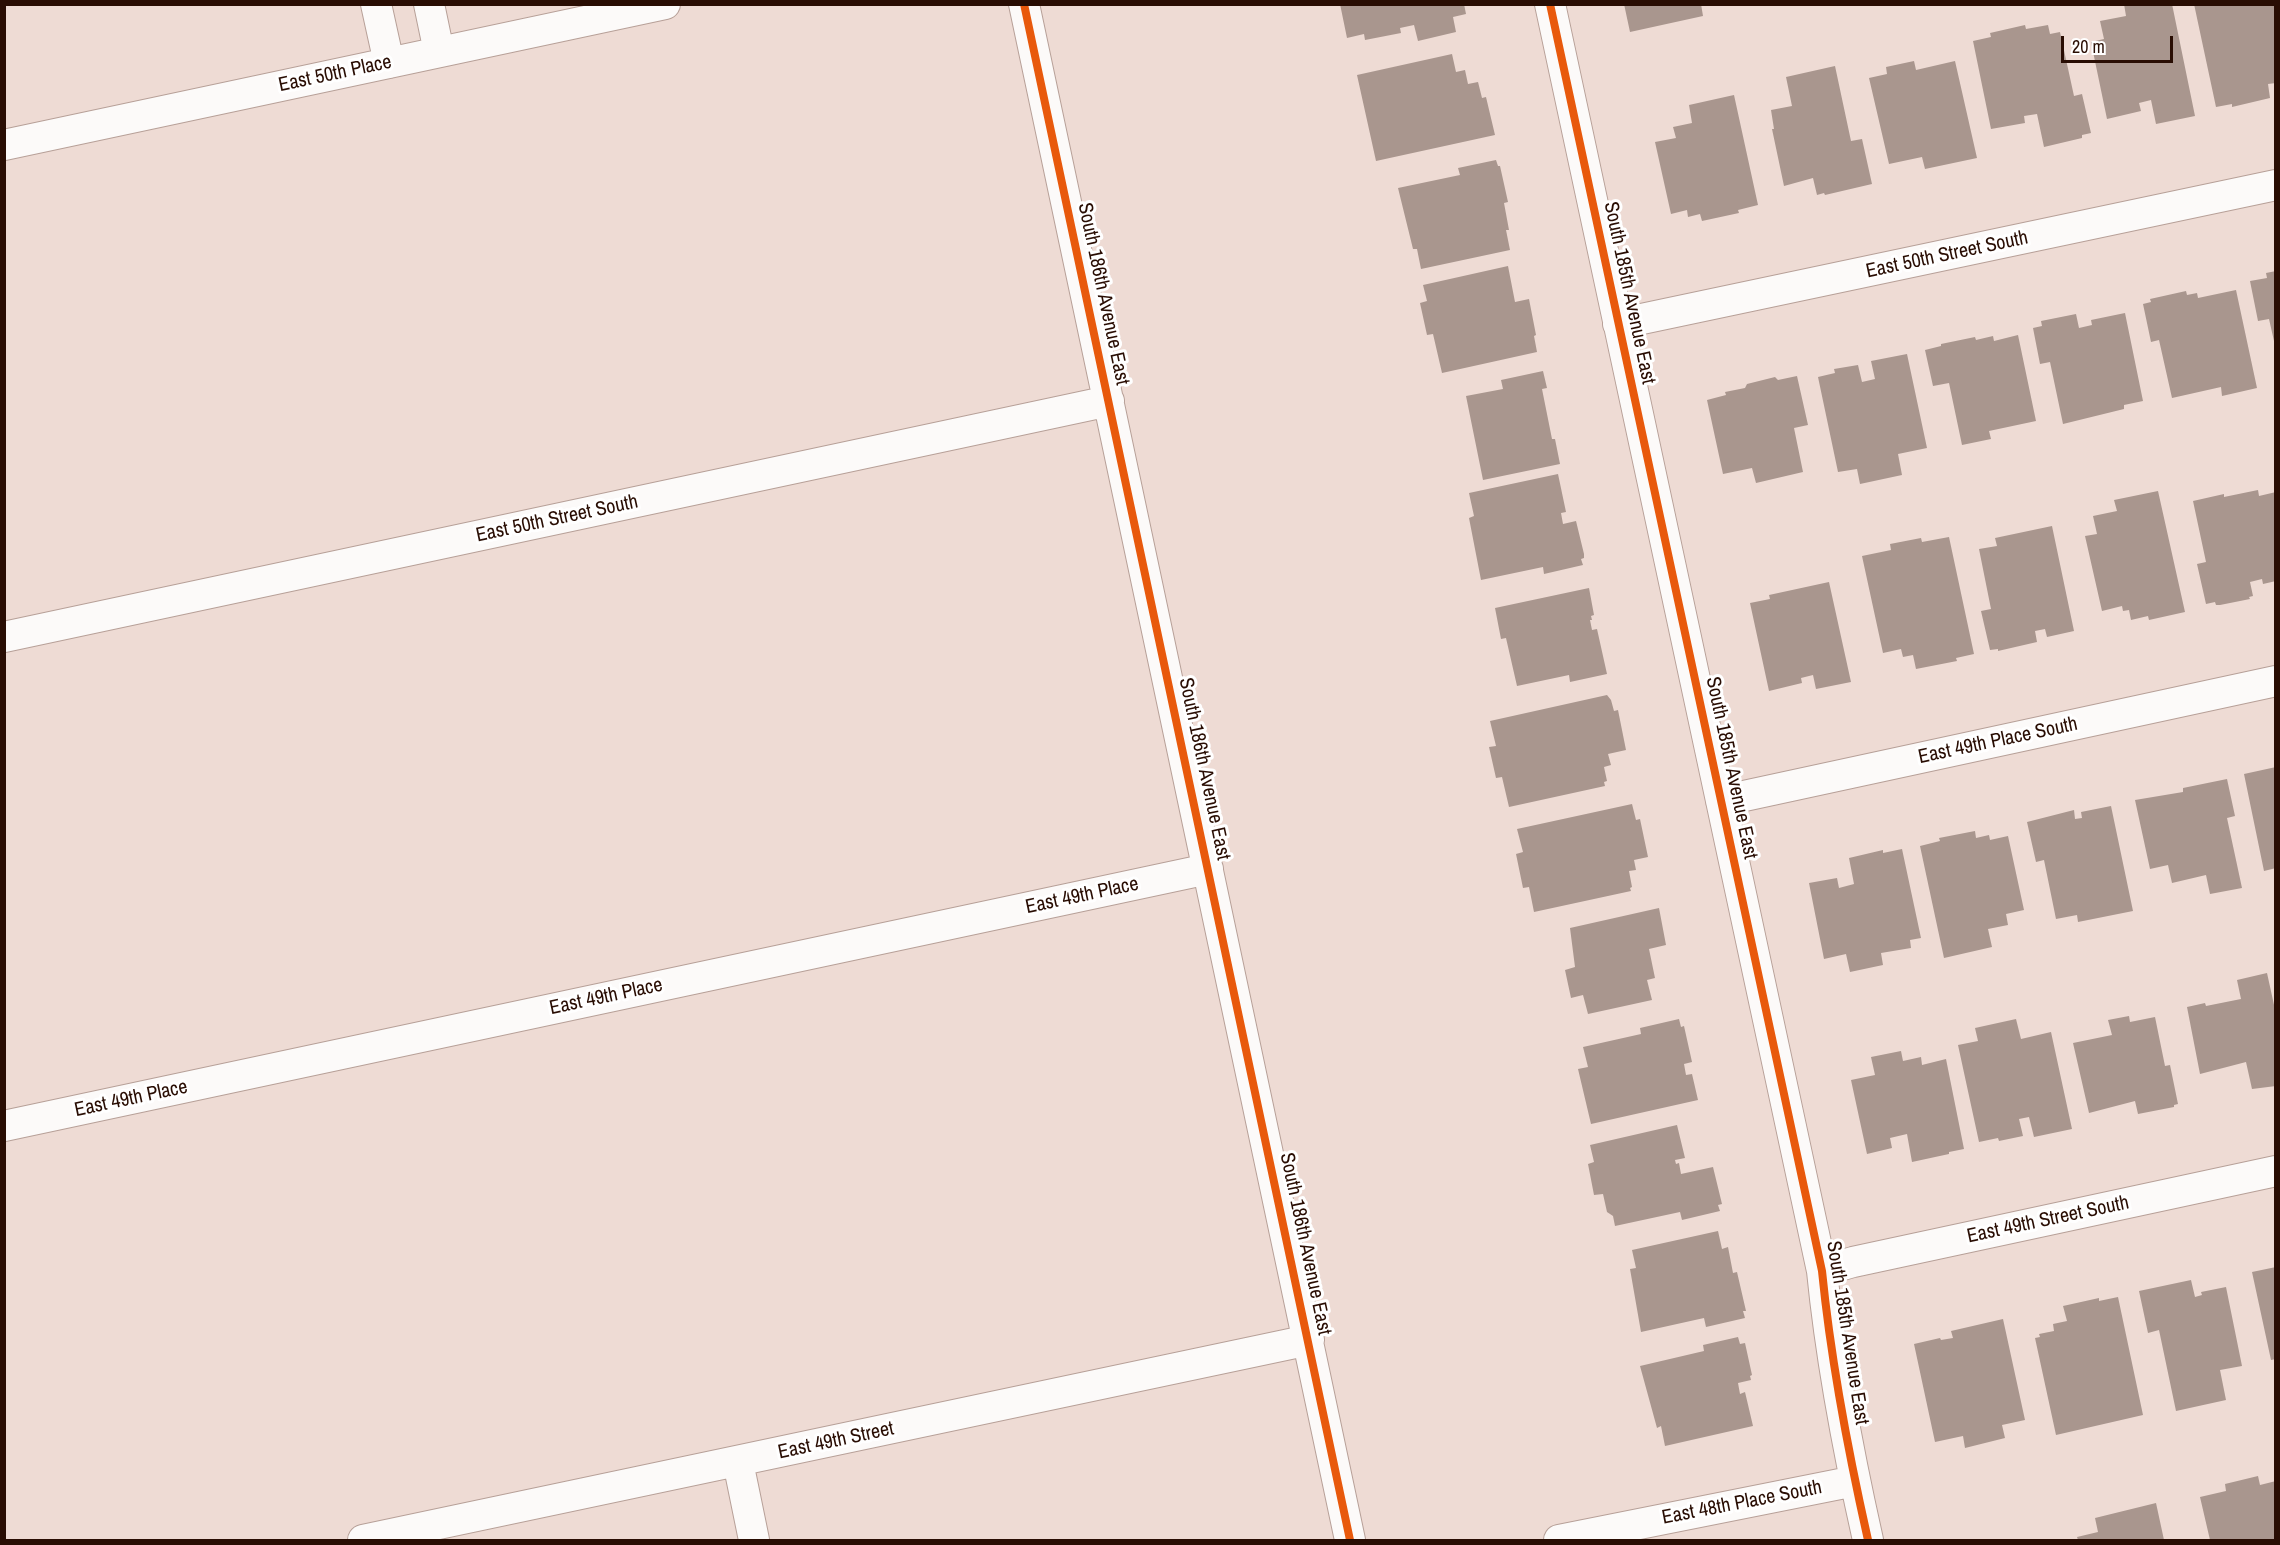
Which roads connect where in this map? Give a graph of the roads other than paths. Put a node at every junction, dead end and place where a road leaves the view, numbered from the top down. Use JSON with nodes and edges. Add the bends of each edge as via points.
{"nodes":[{"id":1,"x":376,"y":4,"type":"edge"},
{"id":2,"x":429,"y":4,"type":"edge"},
{"id":3,"x":665,"y":4,"type":"edge"},
{"id":4,"x":1024,"y":4,"type":"edge"},
{"id":5,"x":1550,"y":4,"type":"edge"},
{"id":6,"x":440,"y":52,"type":"junction"},
{"id":7,"x":389,"y":63,"type":"junction"},
{"id":8,"x":4,"y":145,"type":"edge"},
{"id":9,"x":2276,"y":185,"type":"edge"},
{"id":10,"x":1618,"y":324,"type":"junction"},
{"id":11,"x":1109,"y":402,"type":"junction"},
{"id":12,"x":4,"y":637,"type":"edge"},
{"id":13,"x":2276,"y":681,"type":"edge"},
{"id":14,"x":1721,"y":801,"type":"junction"},
{"id":15,"x":1208,"y":869,"type":"junction"},
{"id":16,"x":4,"y":1126,"type":"edge"},
{"id":17,"x":2276,"y":1172,"type":"edge"},
{"id":18,"x":1822,"y":1271,"type":"junction"},
{"id":19,"x":1309,"y":1340,"type":"junction"},
{"id":20,"x":738,"y":1462,"type":"junction"},
{"id":21,"x":1855,"y":1480,"type":"junction"},
{"id":22,"x":363,"y":1540,"type":"edge"},
{"id":23,"x":754,"y":1540,"type":"edge"},
{"id":24,"x":1350,"y":1540,"type":"edge"},
{"id":25,"x":1559,"y":1540,"type":"edge"},
{"id":26,"x":1868,"y":1540,"type":"edge"}],
"edges":[{"from":1,"to":7,"type":"street"},
{"from":2,"to":6,"type":"street"},
{"from":3,"to":6,"type":"street","name":"East 50th Place"},
{"from":4,"to":11,"type":"street","name":"South 186th Avenue East"},
{"from":5,"to":10,"type":"street","name":"South 185th Avenue East"},
{"from":6,"to":7,"type":"street","name":"East 50th Place"},
{"from":7,"to":8,"type":"street","name":"East 50th Place"},
{"from":9,"to":10,"type":"street","name":"East 50th Street South"},
{"from":10,"to":14,"type":"street","name":"South 185th Avenue East"},
{"from":11,"to":12,"type":"street","name":"East 50th Street South"},
{"from":11,"to":15,"type":"street","name":"South 186th Avenue East"},
{"from":13,"to":14,"type":"street","name":"East 49th Place South"},
{"from":14,"to":18,"type":"street","name":"South 185th Avenue East"},
{"from":15,"to":16,"type":"street","name":"East 49th Place"},
{"from":15,"to":19,"type":"street","name":"South 186th Avenue East"},
{"from":17,"to":18,"type":"street","name":"East 49th Street South"},
{"from":18,"to":21,"type":"street","name":"South 185th Avenue East","via":[[1829,1343]]},
{"from":19,"to":20,"type":"street","name":"East 49th Street"},
{"from":19,"to":24,"type":"street","name":"South 186th Avenue East"},
{"from":20,"to":22,"type":"street","name":"East 49th Street"},
{"from":20,"to":23,"type":"street"},
{"from":21,"to":25,"type":"street","name":"East 48th Place South"},
{"from":21,"to":26,"type":"street","name":"South 185th Avenue East"}]}
